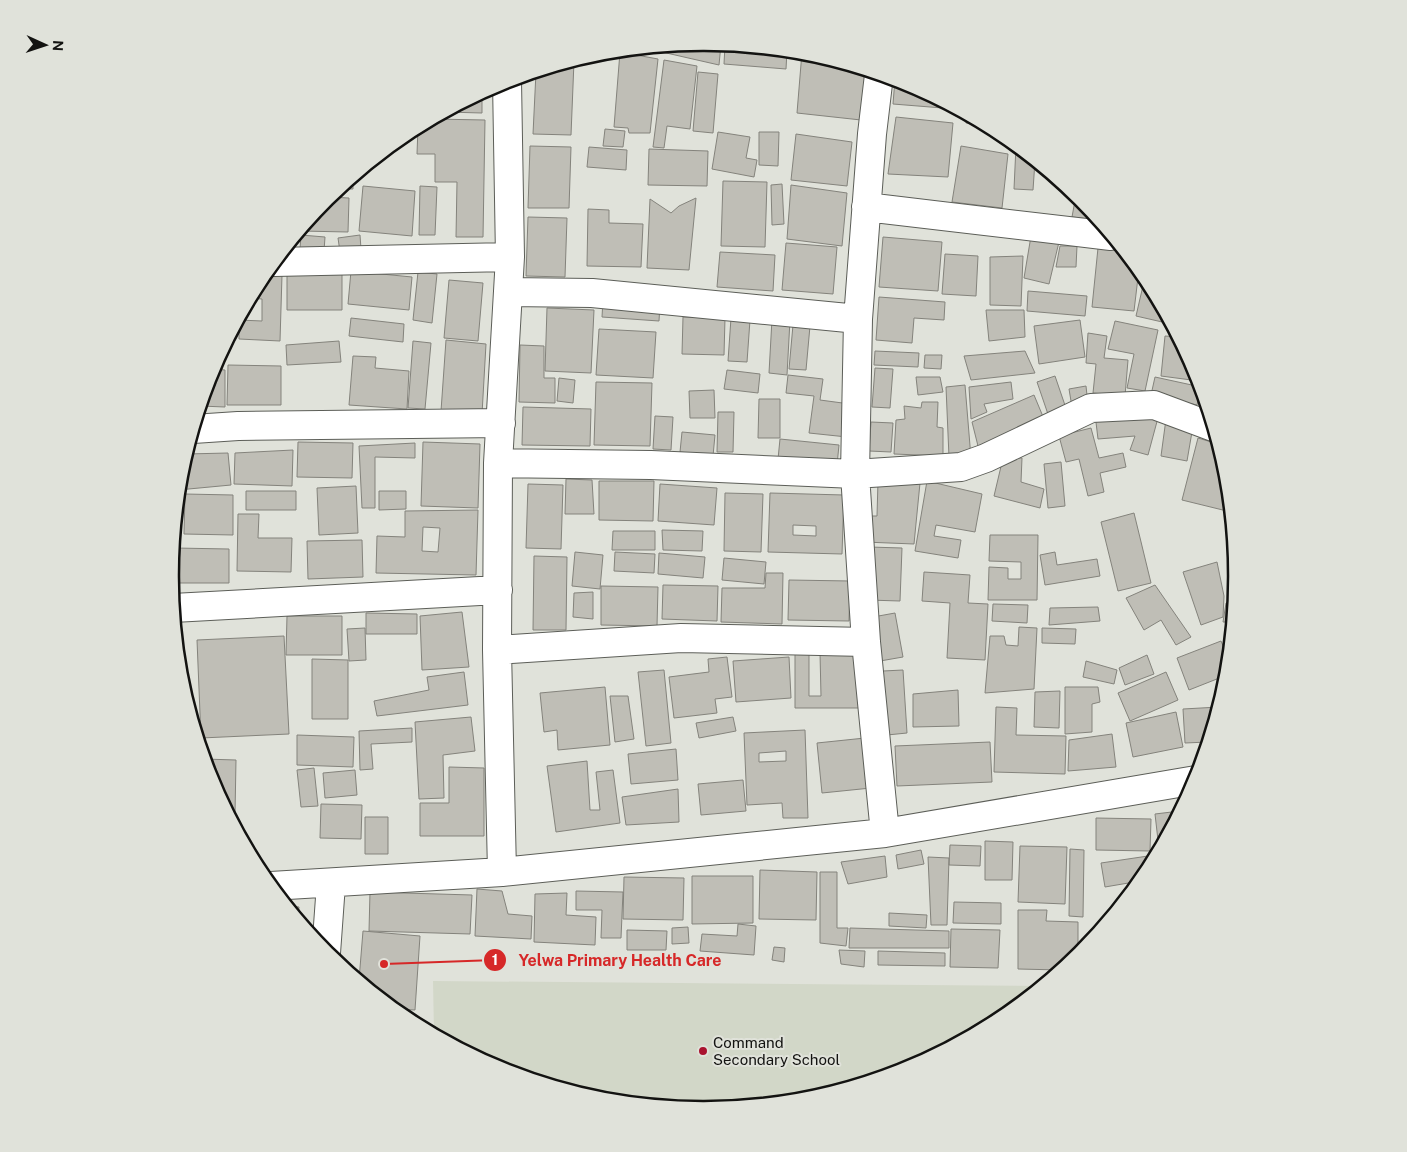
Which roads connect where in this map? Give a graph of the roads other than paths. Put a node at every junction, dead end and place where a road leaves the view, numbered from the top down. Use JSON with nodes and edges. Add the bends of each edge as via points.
{"nodes":[{"id":1,"x":878,"y":81,"type":"edge"},
{"id":2,"x":507,"y":89,"type":"edge"},
{"id":3,"x":866,"y":207,"type":"junction"},
{"id":4,"x":1102,"y":235,"type":"edge"},
{"id":5,"x":510,"y":257,"type":"junction"},
{"id":6,"x":283,"y":262,"type":"edge"},
{"id":7,"x":508,"y":292,"type":"junction"},
{"id":8,"x":858,"y":319,"type":"junction"},
{"id":9,"x":501,"y":423,"type":"junction"},
{"id":10,"x":1205,"y":424,"type":"edge"},
{"id":11,"x":200,"y":429,"type":"edge"},
{"id":12,"x":498,"y":463,"type":"junction"},
{"id":13,"x":855,"y":474,"type":"junction"},
{"id":14,"x":498,"y":590,"type":"junction"},
{"id":15,"x":180,"y":608,"type":"edge"},
{"id":16,"x":866,"y":642,"type":"junction"},
{"id":17,"x":497,"y":650,"type":"junction"},
{"id":18,"x":1186,"y":782,"type":"edge"},
{"id":19,"x":885,"y":833,"type":"junction"},
{"id":20,"x":502,"y":872,"type":"junction"},
{"id":21,"x":331,"y":884,"type":"junction"},
{"id":22,"x":280,"y":886,"type":"edge"},
{"id":23,"x":327,"y":941,"type":"edge"}],
"edges":[{"from":1,"to":3,"type":"street"},
{"from":2,"to":5,"type":"street"},
{"from":3,"to":4,"type":"street"},
{"from":3,"to":8,"type":"street"},
{"from":5,"to":6,"type":"street"},
{"from":5,"to":7,"type":"street"},
{"from":7,"to":8,"type":"street","via":[[611,294]]},
{"from":7,"to":9,"type":"street"},
{"from":8,"to":13,"type":"street"},
{"from":9,"to":11,"type":"street"},
{"from":9,"to":12,"type":"street"},
{"from":10,"to":13,"type":"street","via":[[1154,405],[1091,408],[961,467]]},
{"from":12,"to":13,"type":"street","via":[[651,465]]},
{"from":12,"to":14,"type":"street"},
{"from":13,"to":16,"type":"street"},
{"from":14,"to":15,"type":"street"},
{"from":14,"to":17,"type":"street"},
{"from":16,"to":17,"type":"street","via":[[681,638]]},
{"from":16,"to":19,"type":"street"},
{"from":17,"to":20,"type":"street"},
{"from":18,"to":19,"type":"street"},
{"from":19,"to":20,"type":"street"},
{"from":20,"to":21,"type":"street"},
{"from":21,"to":22,"type":"street"},
{"from":21,"to":23,"type":"street"}]}
